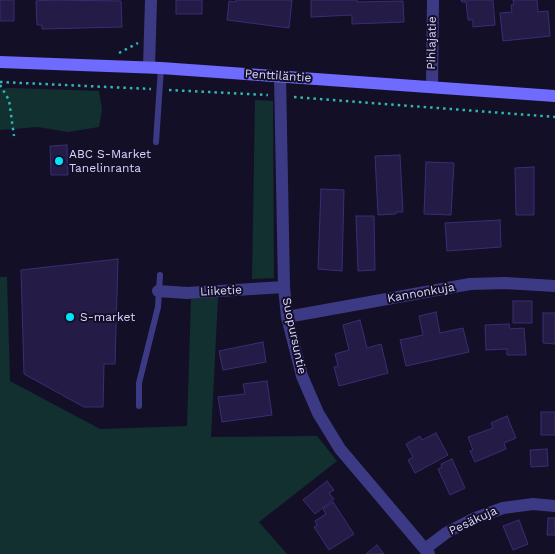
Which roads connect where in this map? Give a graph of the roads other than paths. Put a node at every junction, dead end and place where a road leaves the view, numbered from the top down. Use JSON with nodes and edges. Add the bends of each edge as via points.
{"nodes":[{"id":1,"x":151,"y":0,"type":"edge"},
{"id":2,"x":433,"y":0,"type":"edge"},
{"id":3,"x":0,"y":62,"type":"edge"},
{"id":4,"x":155,"y":67,"type":"junction"},
{"id":5,"x":280,"y":76,"type":"junction"},
{"id":6,"x":432,"y":86,"type":"junction"},
{"id":7,"x":555,"y":96,"type":"edge"},
{"id":8,"x":156,"y":142,"type":"dead end"},
{"id":9,"x":160,"y":275,"type":"dead end"},
{"id":10,"x":555,"y":286,"type":"edge"},
{"id":11,"x":284,"y":288,"type":"junction"},
{"id":12,"x":158,"y":291,"type":"junction"},
{"id":13,"x":287,"y":317,"type":"junction"},
{"id":14,"x":140,"y":406,"type":"dead end"},
{"id":15,"x":555,"y":506,"type":"edge"},
{"id":16,"x":427,"y":552,"type":"edge"}],
"edges":[{"from":1,"to":4,"type":"street"},
{"from":2,"to":6,"type":"street","name":"Pihlajatie"},
{"from":3,"to":4,"type":"street","name":"Penttiläntie"},
{"from":4,"to":5,"type":"street","name":"Penttiläntie"},
{"from":4,"to":8,"type":"lane"},
{"from":5,"to":6,"type":"street","name":"Penttiläntie"},
{"from":5,"to":11,"type":"street","name":"Suopursuntie"},
{"from":6,"to":7,"type":"street","name":"Penttiläntie"},
{"from":9,"to":12,"type":"lane"},
{"from":10,"to":13,"type":"street","name":"Kannonkuja","via":[[470,284]]},
{"from":11,"to":12,"type":"street","name":"Liiketie","via":[[187,293]]},
{"from":11,"to":13,"type":"street","name":"Suopursuntie"},
{"from":12,"to":14,"type":"lane","via":[[158,307],[139,383]]},
{"from":13,"to":16,"type":"street","name":"Suopursuntie","via":[[302,376],[318,413],[340,449]]},
{"from":15,"to":16,"type":"street","name":"Pesäkuja","via":[[533,504],[503,508],[453,529]]}]}
